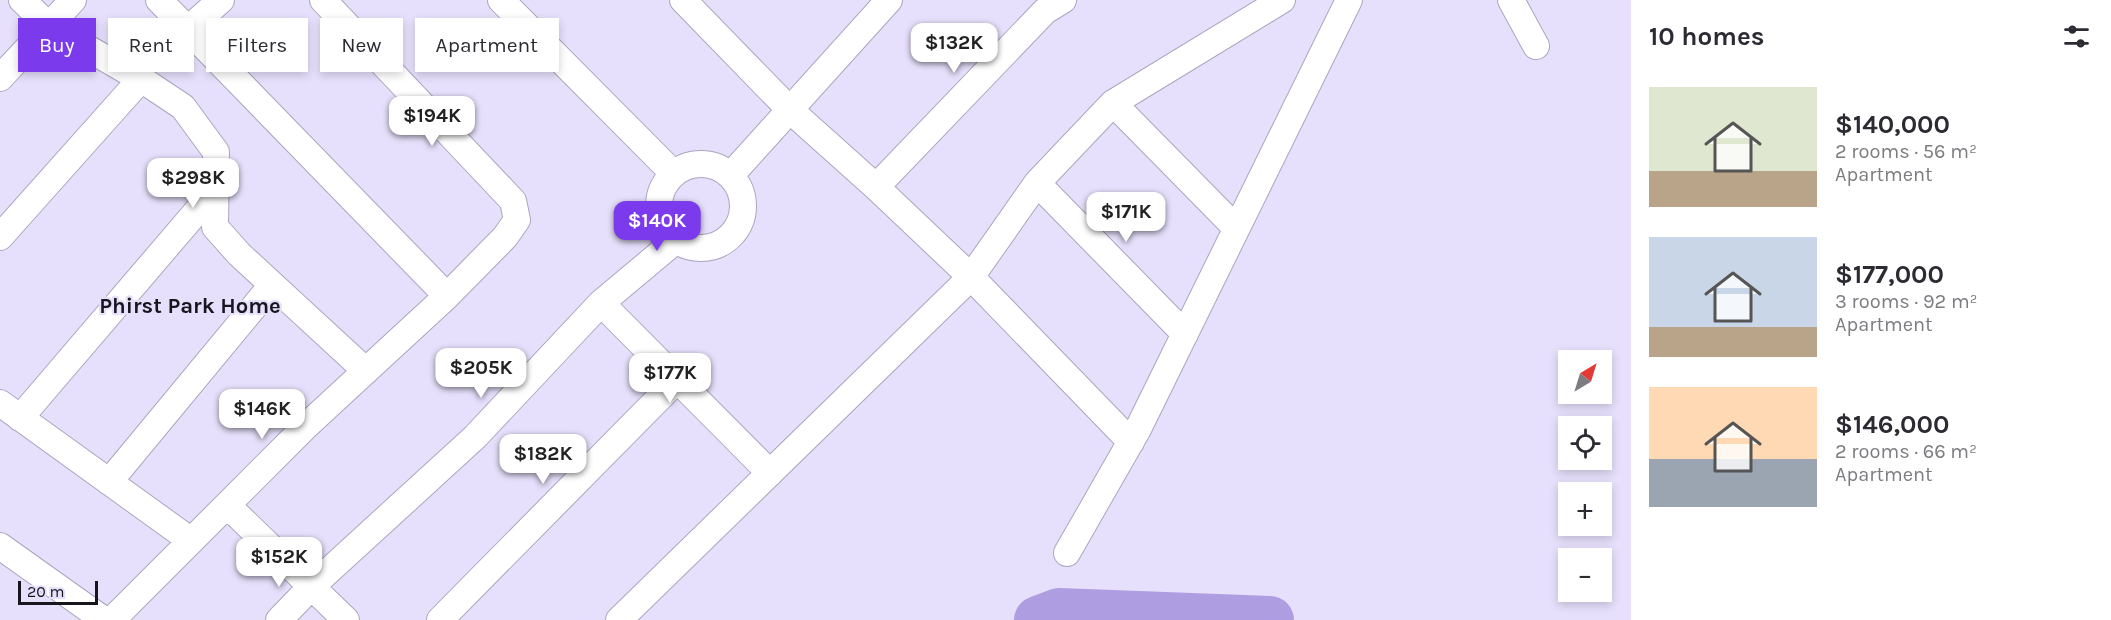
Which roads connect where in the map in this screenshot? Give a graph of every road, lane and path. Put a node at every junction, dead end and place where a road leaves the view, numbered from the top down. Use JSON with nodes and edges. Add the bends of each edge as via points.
{"nodes":[{"id":1,"x":22,"y":0,"type":"edge"},
{"id":2,"x":73,"y":0,"type":"edge"},
{"id":3,"x":159,"y":0,"type":"edge"},
{"id":4,"x":221,"y":0,"type":"edge"},
{"id":5,"x":322,"y":0,"type":"edge"},
{"id":6,"x":501,"y":0,"type":"edge"},
{"id":7,"x":683,"y":0,"type":"edge"},
{"id":8,"x":889,"y":0,"type":"edge"},
{"id":9,"x":1064,"y":0,"type":"edge"},
{"id":10,"x":1282,"y":0,"type":"edge"},
{"id":11,"x":1349,"y":0,"type":"edge"},
{"id":12,"x":1511,"y":0,"type":"edge"},
{"id":13,"x":41,"y":18,"type":"edge"},
{"id":14,"x":56,"y":18,"type":"edge"},
{"id":15,"x":176,"y":18,"type":"edge"},
{"id":16,"x":194,"y":24,"type":"edge"},
{"id":17,"x":194,"y":37,"type":"edge"},
{"id":18,"x":1536,"y":46,"type":"dead end"},
{"id":19,"x":96,"y":53,"type":"edge"},
{"id":20,"x":18,"y":59,"type":"edge"},
{"id":21,"x":0,"y":78,"type":"edge"},
{"id":22,"x":141,"y":79,"type":"junction"},
{"id":23,"x":1113,"y":103,"type":"junction"},
{"id":24,"x":790,"y":110,"type":"junction"},
{"id":25,"x":673,"y":174,"type":"junction"},
{"id":26,"x":731,"y":175,"type":"junction"},
{"id":27,"x":1036,"y":183,"type":"junction"},
{"id":28,"x":876,"y":187,"type":"junction"},
{"id":29,"x":215,"y":190,"type":"junction"},
{"id":30,"x":1236,"y":228,"type":"junction"},
{"id":31,"x":0,"y":237,"type":"edge"},
{"id":32,"x":675,"y":241,"type":"junction"},
{"id":33,"x":970,"y":276,"type":"junction"},
{"id":34,"x":272,"y":285,"type":"junction"},
{"id":35,"x":447,"y":296,"type":"junction"},
{"id":36,"x":601,"y":303,"type":"junction"},
{"id":37,"x":1185,"y":334,"type":"junction"},
{"id":38,"x":366,"y":371,"type":"junction"},
{"id":39,"x":677,"y":380,"type":"junction"},
{"id":40,"x":10,"y":411,"type":"edge"},
{"id":41,"x":1131,"y":442,"type":"junction"},
{"id":42,"x":770,"y":473,"type":"junction"},
{"id":43,"x":109,"y":482,"type":"junction"},
{"id":44,"x":228,"y":506,"type":"junction"},
{"id":45,"x":190,"y":540,"type":"junction"},
{"id":46,"x":0,"y":546,"type":"edge"},
{"id":47,"x":1067,"y":553,"type":"dead end"},
{"id":48,"x":311,"y":587,"type":"junction"},
{"id":49,"x":104,"y":620,"type":"edge"},
{"id":50,"x":112,"y":620,"type":"edge"},
{"id":51,"x":279,"y":620,"type":"edge"},
{"id":52,"x":346,"y":620,"type":"edge"},
{"id":53,"x":440,"y":620,"type":"edge"},
{"id":54,"x":619,"y":620,"type":"edge"}],
"edges":[{"from":1,"to":13,"type":"street"},
{"from":2,"to":14,"type":"street"},
{"from":3,"to":15,"type":"street"},
{"from":4,"to":16,"type":"street"},
{"from":5,"to":35,"type":"street","via":[[513,201],[517,220]]},
{"from":6,"to":25,"type":"street"},
{"from":7,"to":24,"type":"street"},
{"from":8,"to":24,"type":"street"},
{"from":9,"to":28,"type":"street","via":[[1046,11]]},
{"from":10,"to":23,"type":"street"},
{"from":11,"to":30,"type":"street"},
{"from":12,"to":18,"type":"street"},
{"from":17,"to":35,"type":"street"},
{"from":19,"to":22,"type":"street"},
{"from":20,"to":21,"type":"street"},
{"from":22,"to":29,"type":"street","via":[[183,107],[216,152]]},
{"from":22,"to":31,"type":"street"},
{"from":23,"to":27,"type":"street"},
{"from":23,"to":30,"type":"street"},
{"from":24,"to":26,"type":"street"},
{"from":24,"to":28,"type":"street"},
{"from":25,"to":26,"type":"street","via":[[692,164],[713,165]]},
{"from":25,"to":32,"type":"street","via":[[660,195],[660,220]]},
{"from":26,"to":32,"type":"street","via":[[744,198],[741,223],[724,243],[699,250]]},
{"from":27,"to":33,"type":"street"},
{"from":27,"to":37,"type":"street"},
{"from":28,"to":33,"type":"street"},
{"from":29,"to":34,"type":"street","via":[[215,227],[238,255]]},
{"from":29,"to":40,"type":"street"},
{"from":30,"to":37,"type":"street"},
{"from":32,"to":36,"type":"street"},
{"from":33,"to":41,"type":"street"},
{"from":33,"to":42,"type":"street"},
{"from":34,"to":38,"type":"street"},
{"from":34,"to":43,"type":"street"},
{"from":35,"to":38,"type":"street"},
{"from":36,"to":39,"type":"street"},
{"from":36,"to":48,"type":"street","via":[[475,437]]},
{"from":37,"to":41,"type":"street"},
{"from":38,"to":44,"type":"street"},
{"from":39,"to":42,"type":"street"},
{"from":39,"to":53,"type":"street"},
{"from":40,"to":43,"type":"street"},
{"from":41,"to":47,"type":"street"},
{"from":42,"to":54,"type":"street"},
{"from":43,"to":45,"type":"street"},
{"from":44,"to":45,"type":"street"},
{"from":44,"to":48,"type":"street"},
{"from":45,"to":50,"type":"street"},
{"from":46,"to":49,"type":"street"},
{"from":48,"to":51,"type":"street"},
{"from":48,"to":52,"type":"street"}]}
